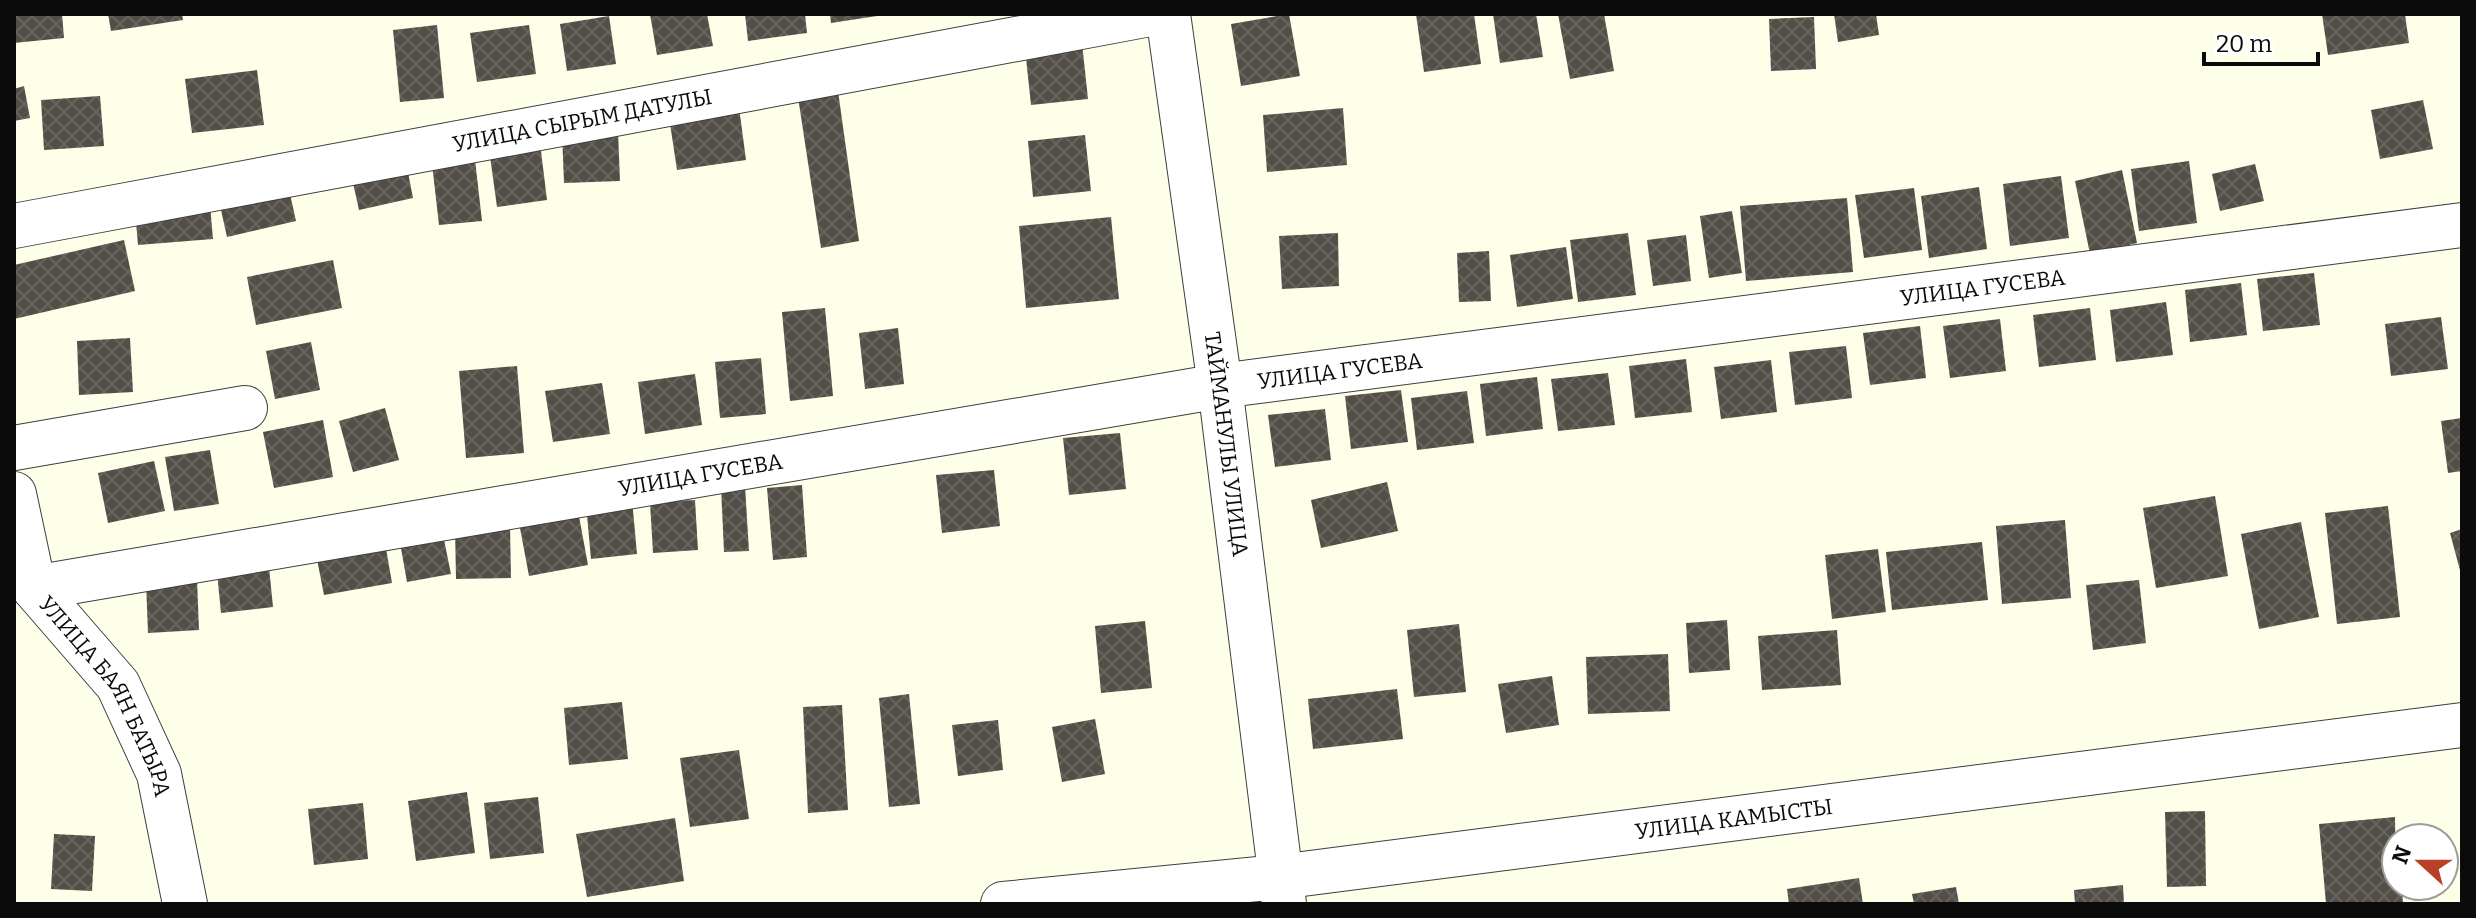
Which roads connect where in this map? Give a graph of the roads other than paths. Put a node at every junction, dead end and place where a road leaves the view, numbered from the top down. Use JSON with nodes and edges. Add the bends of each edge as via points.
{"nodes":[{"id":1,"x":1150,"y":14,"type":"edge"},
{"id":2,"x":1168,"y":14,"type":"edge"},
{"id":3,"x":2462,"y":225,"type":"edge"},
{"id":4,"x":14,"y":226,"type":"edge"},
{"id":5,"x":1220,"y":386,"type":"junction"},
{"id":6,"x":245,"y":408,"type":"dead end"},
{"id":7,"x":14,"y":448,"type":"edge"},
{"id":8,"x":14,"y":494,"type":"edge"},
{"id":9,"x":34,"y":588,"type":"junction"},
{"id":10,"x":2462,"y":725,"type":"edge"},
{"id":11,"x":1281,"y":890,"type":"edge"},
{"id":12,"x":185,"y":904,"type":"edge"},
{"id":13,"x":1003,"y":904,"type":"edge"}],
"edges":[{"from":1,"to":4,"type":"street","name":"УЛИЦА СЫРЫМ ДАТУЛЫ"},
{"from":2,"to":5,"type":"street","name":"ТАЙМАНУЛЫ УЛИЦА"},
{"from":3,"to":5,"type":"street","name":"УЛИЦА ГУСЕВА"},
{"from":5,"to":9,"type":"street","name":"УЛИЦА ГУСЕВА"},
{"from":5,"to":11,"type":"street","name":"ТАЙМАНУЛЫ УЛИЦА"},
{"from":6,"to":7,"type":"street"},
{"from":8,"to":9,"type":"street","name":"УЛИЦА БАЯН БАТЫРА"},
{"from":9,"to":12,"type":"street","name":"УЛИЦА БАЯН БАТЫРА","via":[[118,685],[159,774]]},
{"from":10,"to":11,"type":"street","name":"УЛИЦА КАМЫСТЫ"},
{"from":11,"to":13,"type":"street","name":"УЛИЦА КАМЫСТЫ"}]}
